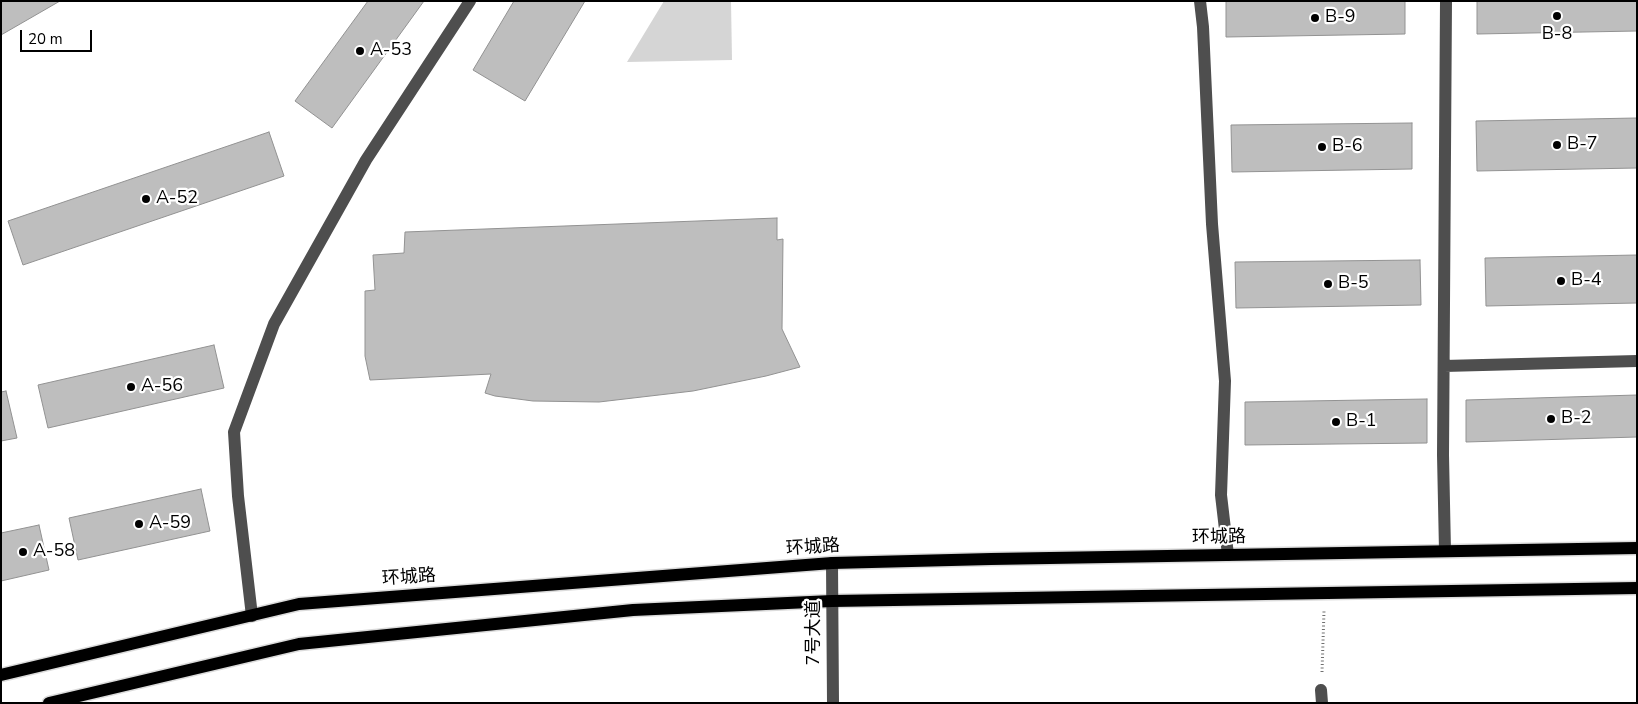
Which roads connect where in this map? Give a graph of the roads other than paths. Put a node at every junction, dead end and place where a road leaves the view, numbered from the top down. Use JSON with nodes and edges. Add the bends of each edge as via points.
{"nodes":[{"id":1,"x":470,"y":1,"type":"edge"},
{"id":2,"x":1200,"y":1,"type":"edge"},
{"id":3,"x":1446,"y":1,"type":"edge"},
{"id":4,"x":1637,"y":361,"type":"edge"},
{"id":5,"x":1444,"y":366,"type":"junction"},
{"id":6,"x":1637,"y":548,"type":"edge"},
{"id":7,"x":1446,"y":551,"type":"junction"},
{"id":8,"x":1228,"y":555,"type":"junction"},
{"id":9,"x":832,"y":564,"type":"junction"},
{"id":10,"x":1637,"y":588,"type":"edge"},
{"id":11,"x":832,"y":601,"type":"junction"},
{"id":12,"x":252,"y":616,"type":"junction"},
{"id":13,"x":1,"y":675,"type":"edge"},
{"id":14,"x":49,"y":703,"type":"edge"},
{"id":15,"x":833,"y":703,"type":"edge"}],
"edges":[{"from":1,"to":12,"type":"street","via":[[366,160],[274,324],[234,432]]},
{"from":2,"to":8,"type":"street","via":[[1212,224],[1225,381],[1221,495]]},
{"from":3,"to":5,"type":"street"},
{"from":4,"to":5,"type":"street"},
{"from":5,"to":7,"type":"street"},
{"from":6,"to":7,"type":"main road","name":"环城路"},
{"from":7,"to":8,"type":"main road","name":"环城路"},
{"from":8,"to":9,"type":"main road","name":"环城路"},
{"from":9,"to":11,"type":"street","name":"7号大道"},
{"from":9,"to":12,"type":"main road","name":"环城路","via":[[300,604]]},
{"from":10,"to":11,"type":"main road"},
{"from":11,"to":14,"type":"main road","via":[[633,610],[300,644]]},
{"from":11,"to":15,"type":"street","name":"7号大道"},
{"from":12,"to":13,"type":"main road","name":"环城路"}]}
